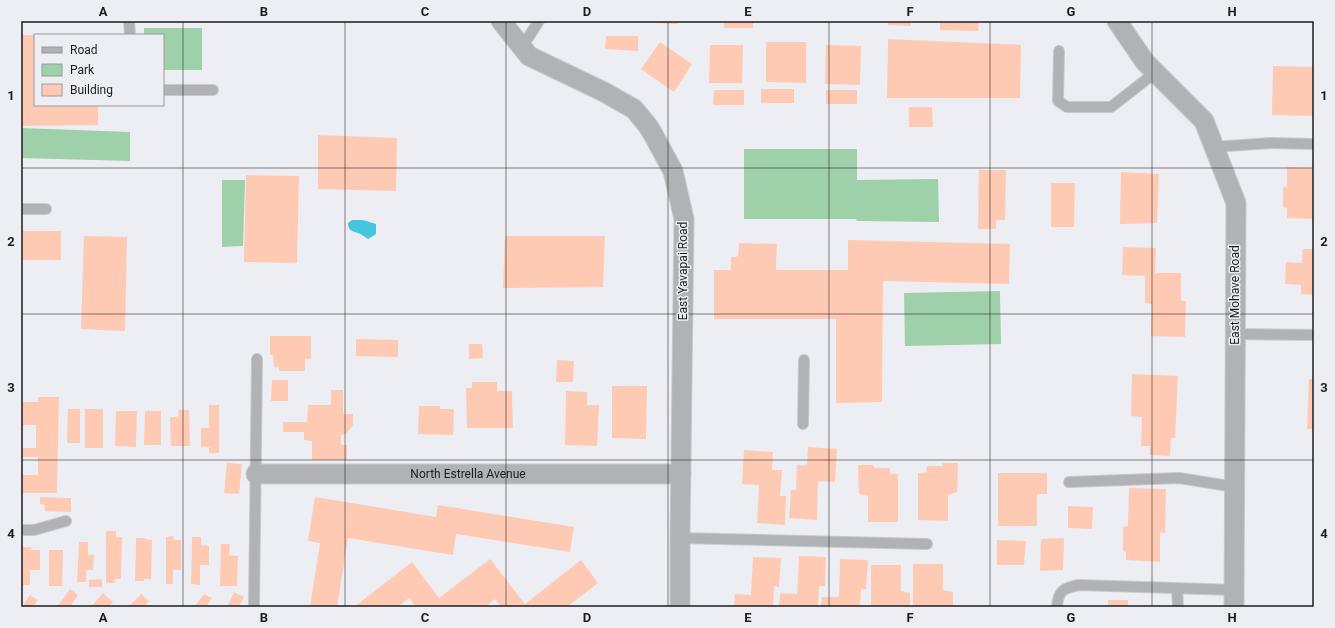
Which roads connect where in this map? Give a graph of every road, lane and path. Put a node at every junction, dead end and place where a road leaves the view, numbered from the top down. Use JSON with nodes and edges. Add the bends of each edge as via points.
{"nodes":[{"id":1,"x":129,"y":21,"type":"edge"},
{"id":2,"x":501,"y":21,"type":"edge"},
{"id":3,"x":538,"y":21,"type":"edge"},
{"id":4,"x":1118,"y":21,"type":"edge"},
{"id":5,"x":130,"y":34,"type":"edge"},
{"id":6,"x":522,"y":46,"type":"junction"},
{"id":7,"x":1059,"y":51,"type":"dead end"},
{"id":8,"x":1156,"y":72,"type":"junction"},
{"id":9,"x":164,"y":90,"type":"edge"},
{"id":10,"x":213,"y":90,"type":"dead end"},
{"id":11,"x":1314,"y":144,"type":"edge"},
{"id":12,"x":1214,"y":146,"type":"junction"},
{"id":13,"x":21,"y":208,"type":"edge"},
{"id":14,"x":46,"y":209,"type":"dead end"},
{"id":15,"x":1235,"y":334,"type":"junction"},
{"id":16,"x":1314,"y":335,"type":"edge"},
{"id":17,"x":257,"y":358,"type":"dead end"},
{"id":18,"x":804,"y":360,"type":"dead end"},
{"id":19,"x":803,"y":424,"type":"dead end"},
{"id":20,"x":256,"y":474,"type":"junction"},
{"id":21,"x":681,"y":474,"type":"junction"},
{"id":22,"x":1070,"y":482,"type":"dead end"},
{"id":23,"x":1235,"y":487,"type":"junction"},
{"id":24,"x":66,"y":521,"type":"dead end"},
{"id":25,"x":21,"y":530,"type":"edge"},
{"id":26,"x":680,"y":538,"type":"junction"},
{"id":27,"x":927,"y":544,"type":"dead end"},
{"id":28,"x":1177,"y":588,"type":"junction"},
{"id":29,"x":1234,"y":598,"type":"edge"},
{"id":30,"x":254,"y":607,"type":"edge"},
{"id":31,"x":680,"y":607,"type":"edge"},
{"id":32,"x":1057,"y":607,"type":"edge"},
{"id":33,"x":1178,"y":607,"type":"edge"}],
"edges":[{"from":1,"to":5,"type":"lane"},
{"from":2,"to":6,"type":"street","name":"East Yavapai Road"},
{"from":3,"to":6,"type":"lane"},
{"from":4,"to":8,"type":"street","name":"East Mohave Road","via":[[1145,62]]},
{"from":6,"to":21,"type":"street","name":"East Yavapai Road","via":[[529,56],[634,109],[648,126],[673,171],[684,219]]},
{"from":7,"to":8,"type":"lane","via":[[1058,101],[1067,107],[1111,107]]},
{"from":8,"to":12,"type":"street","name":"East Mohave Road","via":[[1204,121]]},
{"from":9,"to":10,"type":"lane"},
{"from":11,"to":12,"type":"lane"},
{"from":12,"to":15,"type":"street","name":"East Mohave Road","via":[[1236,203]]},
{"from":13,"to":14,"type":"lane"},
{"from":15,"to":16,"type":"lane"},
{"from":15,"to":23,"type":"street","name":"East Mohave Road"},
{"from":17,"to":20,"type":"lane"},
{"from":18,"to":19,"type":"lane"},
{"from":20,"to":21,"type":"street","name":"North Estrella Avenue"},
{"from":20,"to":30,"type":"lane"},
{"from":21,"to":26,"type":"street","name":"East Yavapai Road"},
{"from":22,"to":23,"type":"lane","via":[[1179,478]]},
{"from":23,"to":29,"type":"street","name":"East Mohave Road"},
{"from":24,"to":25,"type":"lane","via":[[34,530]]},
{"from":26,"to":27,"type":"lane"},
{"from":26,"to":31,"type":"street","name":"East Yavapai Road"},
{"from":28,"to":29,"type":"lane"},
{"from":28,"to":32,"type":"lane","via":[[1079,585],[1067,587],[1061,592],[1057,597]]},
{"from":28,"to":33,"type":"lane"}]}
